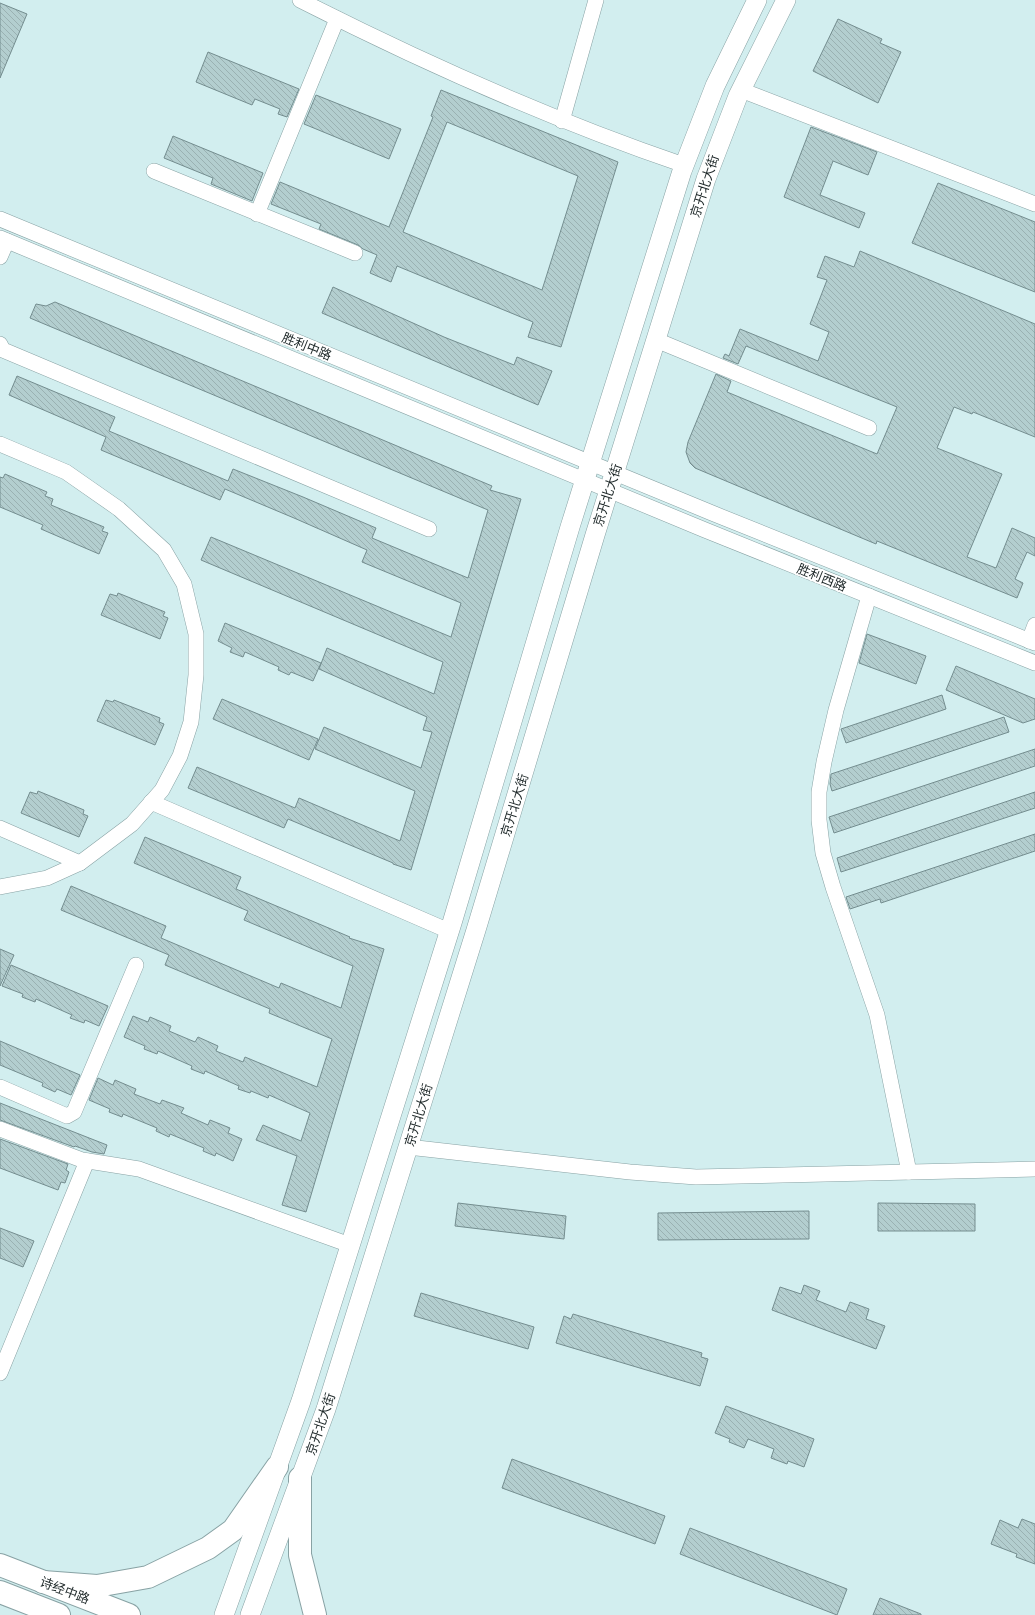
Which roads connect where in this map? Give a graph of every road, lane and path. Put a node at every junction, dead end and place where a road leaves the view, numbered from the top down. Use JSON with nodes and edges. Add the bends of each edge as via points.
{"nodes":[{"id":1,"x":300,"y":0,"type":"edge"},
{"id":2,"x":596,"y":0,"type":"edge"},
{"id":3,"x":786,"y":0,"type":"edge"},
{"id":4,"x":753,"y":1,"type":"edge"},
{"id":5,"x":337,"y":19,"type":"junction"},
{"id":6,"x":741,"y":90,"type":"junction"},
{"id":7,"x":562,"y":121,"type":"junction"},
{"id":8,"x":684,"y":165,"type":"junction"},
{"id":9,"x":154,"y":171,"type":"dead end"},
{"id":10,"x":1035,"y":204,"type":"edge"},
{"id":11,"x":258,"y":214,"type":"junction"},
{"id":12,"x":0,"y":219,"type":"edge"},
{"id":13,"x":3,"y":240,"type":"edge"},
{"id":14,"x":355,"y":253,"type":"dead end"},
{"id":15,"x":0,"y":257,"type":"edge"},
{"id":16,"x":656,"y":340,"type":"junction"},
{"id":17,"x":1,"y":350,"type":"edge"},
{"id":18,"x":869,"y":428,"type":"dead end"},
{"id":19,"x":0,"y":444,"type":"edge"},
{"id":20,"x":588,"y":472,"type":"junction"},
{"id":21,"x":612,"y":481,"type":"junction"},
{"id":22,"x":429,"y":529,"type":"dead end"},
{"id":23,"x":869,"y":596,"type":"junction"},
{"id":24,"x":1035,"y":625,"type":"edge"},
{"id":25,"x":1032,"y":642,"type":"edge"},
{"id":26,"x":1035,"y":663,"type":"edge"},
{"id":27,"x":151,"y":802,"type":"junction"},
{"id":28,"x":0,"y":828,"type":"edge"},
{"id":29,"x":80,"y":863,"type":"junction"},
{"id":30,"x":0,"y":886,"type":"edge"},
{"id":31,"x":449,"y":931,"type":"junction"},
{"id":32,"x":136,"y":965,"type":"dead end"},
{"id":33,"x":0,"y":1087,"type":"edge"},
{"id":34,"x":0,"y":1130,"type":"edge"},
{"id":35,"x":408,"y":1147,"type":"junction"},
{"id":36,"x":87,"y":1161,"type":"junction"},
{"id":37,"x":1035,"y":1169,"type":"edge"},
{"id":38,"x":910,"y":1172,"type":"junction"},
{"id":39,"x":350,"y":1245,"type":"junction"},
{"id":40,"x":0,"y":1373,"type":"edge"},
{"id":41,"x":277,"y":1468,"type":"junction"},
{"id":42,"x":300,"y":1478,"type":"junction"},
{"id":43,"x":0,"y":1565,"type":"edge"},
{"id":44,"x":43,"y":1582,"type":"junction"},
{"id":45,"x":0,"y":1592,"type":"edge"},
{"id":46,"x":42,"y":1611,"type":"edge"},
{"id":47,"x":60,"y":1615,"type":"edge"},
{"id":48,"x":129,"y":1615,"type":"edge"},
{"id":49,"x":224,"y":1615,"type":"edge"},
{"id":50,"x":250,"y":1615,"type":"edge"},
{"id":51,"x":315,"y":1615,"type":"edge"}],
"edges":[{"from":1,"to":5,"type":"street"},
{"from":2,"to":7,"type":"street"},
{"from":3,"to":6,"type":"main road","name":"京开北大街"},
{"from":4,"to":8,"type":"main road","name":"京开北大街","via":[[714,86]]},
{"from":5,"to":7,"type":"street"},
{"from":5,"to":11,"type":"street"},
{"from":6,"to":10,"type":"street"},
{"from":6,"to":16,"type":"main road","name":"京开北大街","via":[[706,179]]},
{"from":7,"to":8,"type":"street"},
{"from":8,"to":20,"type":"main road","name":"京开北大街"},
{"from":9,"to":11,"type":"street"},
{"from":11,"to":14,"type":"street"},
{"from":12,"to":20,"type":"street","name":"胜利中路"},
{"from":13,"to":15,"type":"street"},
{"from":13,"to":20,"type":"street","name":"胜利中路"},
{"from":16,"to":18,"type":"street"},
{"from":16,"to":21,"type":"main road","name":"京开北大街"},
{"from":17,"to":22,"type":"street"},
{"from":19,"to":27,"type":"street","via":[[66,472],[119,509],[164,550],[184,584],[196,634],[196,675],[191,722],[180,756],[162,790]]},
{"from":20,"to":21,"type":"street","name":"胜利中路"},
{"from":20,"to":31,"type":"main road","name":"京开北大街"},
{"from":21,"to":23,"type":"street","name":"胜利西路"},
{"from":21,"to":25,"type":"street","name":"胜利西路"},
{"from":21,"to":35,"type":"main road","name":"京开北大街"},
{"from":23,"to":26,"type":"street","name":"胜利西路"},
{"from":23,"to":38,"type":"street","via":[[836,710],[824,762],[819,792],[819,820],[823,853],[833,887],[877,1015]]},
{"from":24,"to":25,"type":"street"},
{"from":27,"to":29,"type":"street","via":[[132,824]]},
{"from":27,"to":31,"type":"street"},
{"from":28,"to":29,"type":"street"},
{"from":29,"to":30,"type":"street","via":[[48,878]]},
{"from":31,"to":39,"type":"main road","name":"京开北大街"},
{"from":32,"to":33,"type":"street","via":[[74,1112],[67,1116]]},
{"from":34,"to":36,"type":"street"},
{"from":35,"to":38,"type":"street","via":[[696,1177]]},
{"from":35,"to":42,"type":"main road","name":"京开北大街","via":[[326,1409]]},
{"from":36,"to":39,"type":"street","via":[[139,1168]]},
{"from":36,"to":40,"type":"street"},
{"from":37,"to":38,"type":"street"},
{"from":39,"to":41,"type":"main road","name":"京开北大街"},
{"from":41,"to":44,"type":"highway","via":[[233,1530],[202,1551],[148,1577],[97,1586]]},
{"from":41,"to":49,"type":"main road","name":"京开北大街"},
{"from":42,"to":50,"type":"main road","name":"京开北大街"},
{"from":42,"to":51,"type":"highway","via":[[300,1555]]},
{"from":43,"to":44,"type":"highway","name":"诗经中路"},
{"from":44,"to":48,"type":"highway","name":"诗经中路"},
{"from":45,"to":46,"type":"highway","name":"诗经中路"},
{"from":46,"to":47,"type":"highway","name":"诗经中路"}]}
